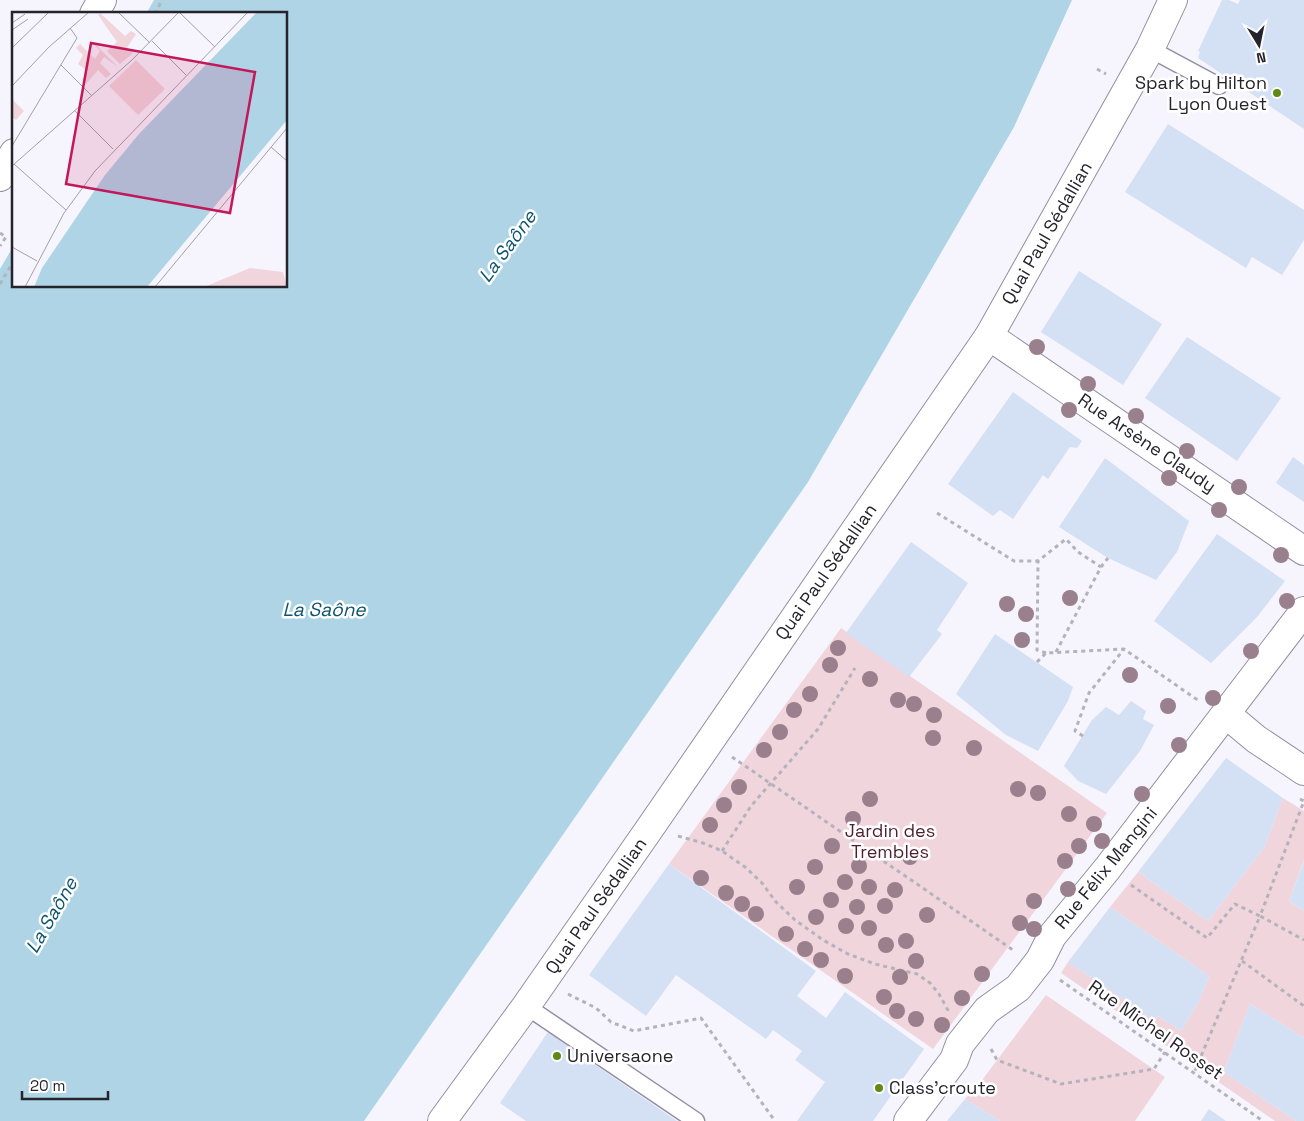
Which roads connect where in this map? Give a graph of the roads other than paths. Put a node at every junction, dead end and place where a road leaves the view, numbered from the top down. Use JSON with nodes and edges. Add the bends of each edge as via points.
{"nodes":[{"id":1,"x":102,"y":0,"type":"edge"},
{"id":2,"x":1173,"y":0,"type":"edge"},
{"id":3,"x":95,"y":12,"type":"edge"},
{"id":4,"x":1150,"y":49,"type":"junction"},
{"id":5,"x":1219,"y":86,"type":"dead end"},
{"id":6,"x":12,"y":156,"type":"edge"},
{"id":7,"x":0,"y":177,"type":"edge"},
{"id":8,"x":989,"y":336,"type":"junction"},
{"id":9,"x":1304,"y":551,"type":"edge"},
{"id":10,"x":1304,"y":612,"type":"edge"},
{"id":11,"x":1226,"y":714,"type":"junction"},
{"id":12,"x":1300,"y":783,"type":"edge"},
{"id":13,"x":526,"y":1006,"type":"junction"},
{"id":14,"x":442,"y":1121,"type":"edge"},
{"id":15,"x":696,"y":1121,"type":"edge"},
{"id":16,"x":908,"y":1121,"type":"edge"}],
"edges":[{"from":1,"to":3,"type":"main road"},
{"from":2,"to":4,"type":"main road","name":"Quai Paul Sédallian"},
{"from":4,"to":5,"type":"lane"},
{"from":4,"to":8,"type":"main road","name":"Quai Paul Sédallian"},
{"from":6,"to":7,"type":"main road"},
{"from":8,"to":9,"type":"main road","name":"Rue Arsène Claudy"},
{"from":8,"to":13,"type":"main road","name":"Quai Paul Sédallian"},
{"from":10,"to":11,"type":"main road","name":"Rue Félix Mangini"},
{"from":11,"to":12,"type":"main road","via":[[1256,738]]},
{"from":11,"to":16,"type":"main road","name":"Rue Félix Mangini","via":[[1052,936],[1040,960],[1018,988],[987,1010],[973,1027],[960,1044],[954,1060]]},
{"from":13,"to":14,"type":"main road","name":"Quai Paul Sédallian"},
{"from":13,"to":15,"type":"lane"}]}
